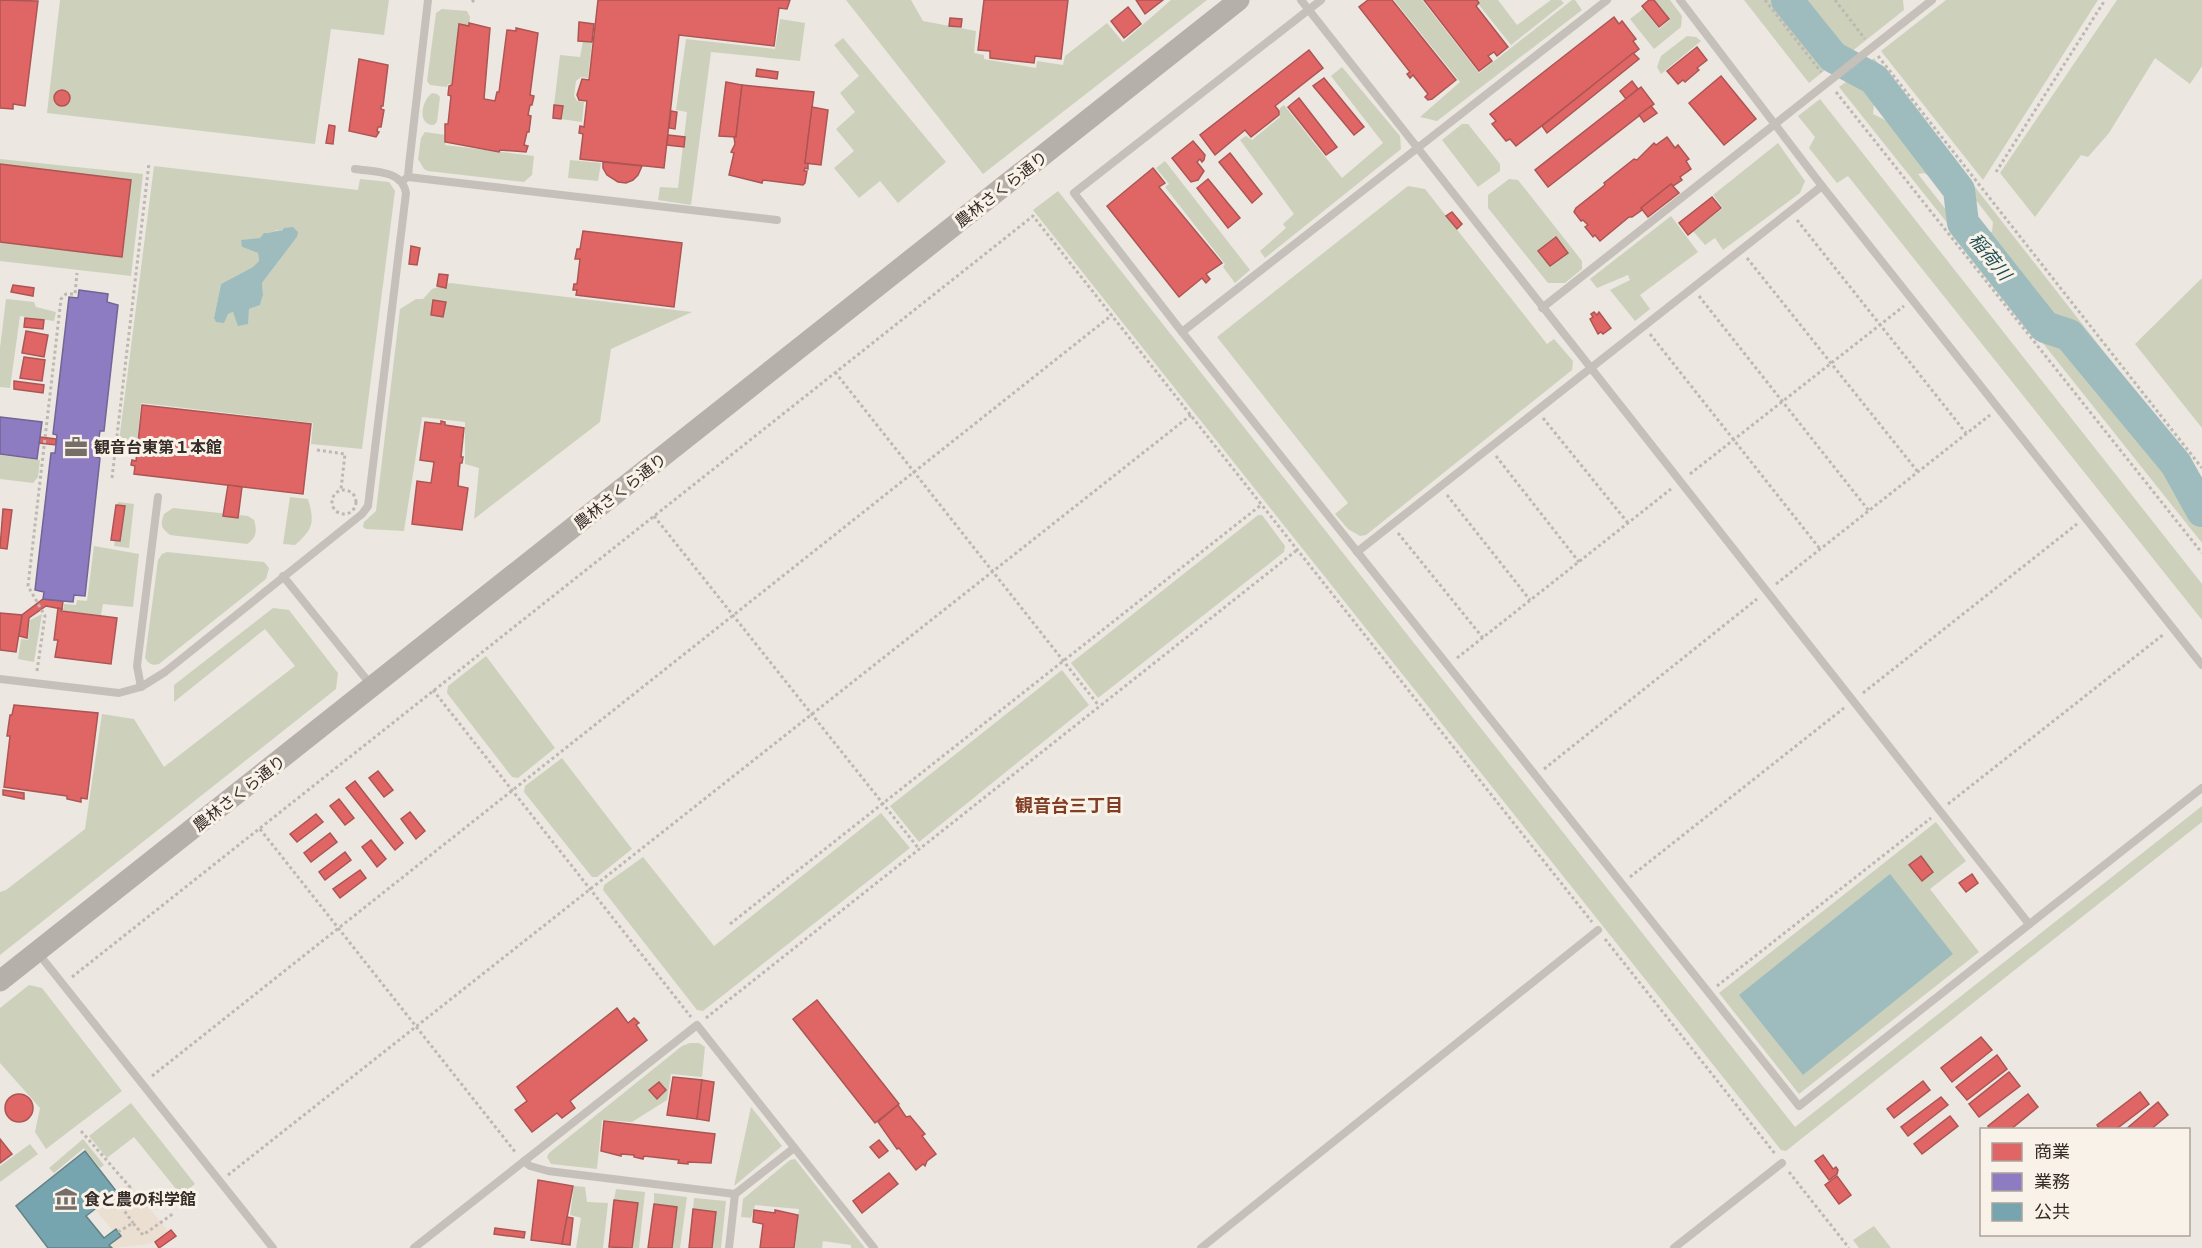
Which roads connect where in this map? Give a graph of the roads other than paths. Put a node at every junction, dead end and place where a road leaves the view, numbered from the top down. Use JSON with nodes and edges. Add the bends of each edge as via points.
{"nodes":[{"id":1,"x":428,"y":0,"type":"edge"},
{"id":2,"x":1239,"y":0,"type":"edge"},
{"id":3,"x":1301,"y":0,"type":"edge"},
{"id":4,"x":1321,"y":0,"type":"edge"},
{"id":5,"x":1607,"y":0,"type":"edge"},
{"id":6,"x":1680,"y":0,"type":"edge"},
{"id":7,"x":1932,"y":0,"type":"edge"},
{"id":8,"x":1309,"y":10,"type":"junction"},
{"id":9,"x":1777,"y":124,"type":"junction"},
{"id":10,"x":1417,"y":150,"type":"junction"},
{"id":11,"x":355,"y":169,"type":"dead end"},
{"id":12,"x":405,"y":179,"type":"junction"},
{"id":13,"x":1822,"y":186,"type":"junction"},
{"id":14,"x":777,"y":220,"type":"dead end"},
{"id":15,"x":1542,"y":308,"type":"junction"},
{"id":16,"x":1182,"y":332,"type":"junction"},
{"id":17,"x":1590,"y":367,"type":"junction"},
{"id":18,"x":158,"y":497,"type":"dead end"},
{"id":19,"x":1357,"y":552,"type":"junction"},
{"id":20,"x":283,"y":576,"type":"junction"},
{"id":21,"x":2202,"y":665,"type":"edge"},
{"id":22,"x":0,"y":679,"type":"edge"},
{"id":23,"x":141,"y":687,"type":"junction"},
{"id":24,"x":373,"y":687,"type":"junction"},
{"id":25,"x":2202,"y":788,"type":"edge"},
{"id":26,"x":2029,"y":924,"type":"junction"},
{"id":27,"x":1598,"y":930,"type":"road end"},
{"id":28,"x":37,"y":952,"type":"junction"},
{"id":29,"x":0,"y":981,"type":"edge"},
{"id":30,"x":794,"y":1148,"type":"junction"},
{"id":31,"x":524,"y":1161,"type":"junction"},
{"id":32,"x":1782,"y":1163,"type":"road end"},
{"id":33,"x":735,"y":1194,"type":"junction"},
{"id":34,"x":273,"y":1248,"type":"edge"},
{"id":35,"x":414,"y":1248,"type":"edge"},
{"id":36,"x":729,"y":1248,"type":"edge"},
{"id":37,"x":874,"y":1248,"type":"edge"},
{"id":38,"x":1201,"y":1248,"type":"edge"},
{"id":39,"x":1674,"y":1248,"type":"edge"}],
"edges":[{"from":1,"to":12,"type":"lane"},
{"from":2,"to":24,"type":"street","name":"農林さくら通り"},
{"from":3,"to":8,"type":"lane"},
{"from":4,"to":8,"type":"lane"},
{"from":5,"to":10,"type":"lane"},
{"from":6,"to":9,"type":"lane"},
{"from":7,"to":9,"type":"lane"},
{"from":8,"to":10,"type":"lane"},
{"from":8,"to":16,"type":"lane","via":[[1074,193]]},
{"from":9,"to":13,"type":"lane"},
{"from":9,"to":15,"type":"lane"},
{"from":10,"to":15,"type":"lane"},
{"from":10,"to":16,"type":"lane"},
{"from":11,"to":12,"type":"lane"},
{"from":12,"to":14,"type":"lane"},
{"from":12,"to":20,"type":"lane","via":[[368,506]]},
{"from":13,"to":17,"type":"lane"},
{"from":13,"to":21,"type":"lane"},
{"from":15,"to":17,"type":"lane"},
{"from":16,"to":19,"type":"lane"},
{"from":17,"to":19,"type":"lane"},
{"from":17,"to":26,"type":"lane"},
{"from":18,"to":23,"type":"lane","via":[[137,666]]},
{"from":19,"to":26,"type":"lane","via":[[1799,1106]]},
{"from":20,"to":23,"type":"lane"},
{"from":20,"to":24,"type":"lane"},
{"from":22,"to":23,"type":"lane","via":[[119,693]]},
{"from":24,"to":28,"type":"street","name":"農林さくら通り"},
{"from":25,"to":26,"type":"lane"},
{"from":27,"to":38,"type":"lane"},
{"from":28,"to":29,"type":"street","name":"農林さくら通り"},
{"from":28,"to":34,"type":"lane"},
{"from":30,"to":31,"type":"lane","via":[[697,1025]]},
{"from":30,"to":33,"type":"lane"},
{"from":30,"to":37,"type":"lane"},
{"from":31,"to":33,"type":"lane","via":[[548,1171]]},
{"from":31,"to":35,"type":"lane"},
{"from":32,"to":39,"type":"lane"},
{"from":33,"to":36,"type":"lane"}]}
